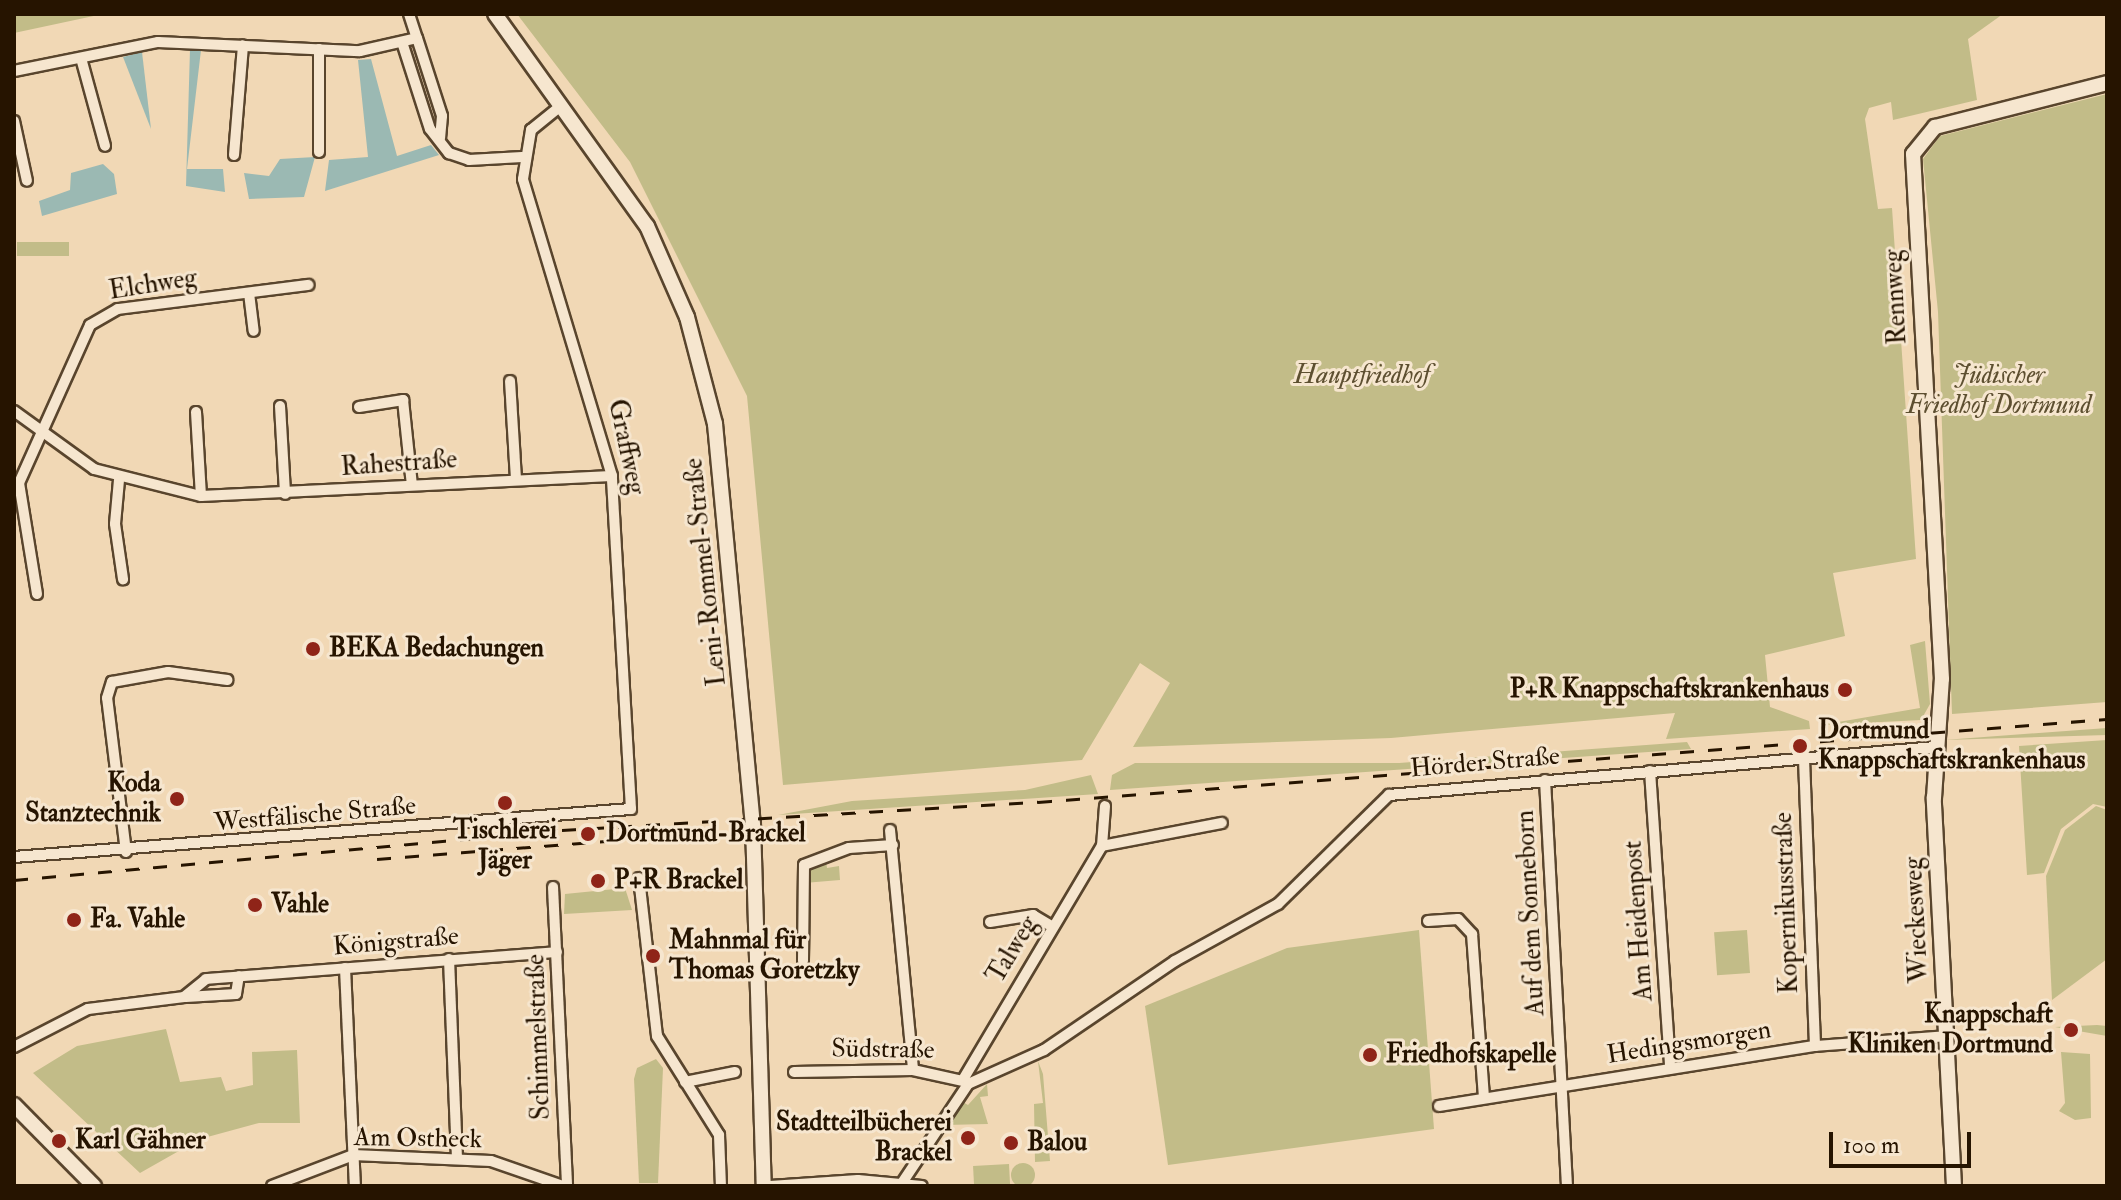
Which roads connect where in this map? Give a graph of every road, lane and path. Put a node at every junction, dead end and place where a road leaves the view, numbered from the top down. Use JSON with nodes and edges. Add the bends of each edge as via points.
{"nodes":[{"id":1,"x":409,"y":14,"type":"edge"},
{"id":2,"x":495,"y":14,"type":"edge"},
{"id":3,"x":417,"y":38,"type":"junction"},
{"id":4,"x":402,"y":42,"type":"junction"},
{"id":5,"x":243,"y":45,"type":"junction"},
{"id":6,"x":319,"y":49,"type":"junction"},
{"id":7,"x":81,"y":58,"type":"junction"},
{"id":8,"x":14,"y":71,"type":"edge"},
{"id":9,"x":2107,"y":83,"type":"edge"},
{"id":10,"x":561,"y":106,"type":"junction"},
{"id":11,"x":14,"y":121,"type":"edge"},
{"id":12,"x":440,"y":138,"type":"junction"},
{"id":13,"x":105,"y":146,"type":"dead end"},
{"id":14,"x":319,"y":152,"type":"dead end"},
{"id":15,"x":234,"y":155,"type":"dead end"},
{"id":16,"x":522,"y":157,"type":"junction"},
{"id":17,"x":27,"y":181,"type":"dead end"},
{"id":18,"x":308,"y":285,"type":"dead end"},
{"id":19,"x":249,"y":293,"type":"junction"},
{"id":20,"x":254,"y":331,"type":"dead end"},
{"id":21,"x":510,"y":381,"type":"dead end"},
{"id":22,"x":280,"y":406,"type":"dead end"},
{"id":23,"x":359,"y":407,"type":"dead end"},
{"id":24,"x":14,"y":411,"type":"edge"},
{"id":25,"x":196,"y":412,"type":"dead end"},
{"id":26,"x":41,"y":433,"type":"junction"},
{"id":27,"x":612,"y":476,"type":"junction"},
{"id":28,"x":516,"y":479,"type":"junction"},
{"id":29,"x":119,"y":480,"type":"junction"},
{"id":30,"x":412,"y":485,"type":"junction"},
{"id":31,"x":285,"y":494,"type":"junction"},
{"id":32,"x":201,"y":496,"type":"junction"},
{"id":33,"x":123,"y":579,"type":"dead end"},
{"id":34,"x":37,"y":594,"type":"dead end"},
{"id":35,"x":227,"y":680,"type":"dead end"},
{"id":36,"x":1935,"y":747,"type":"junction"},
{"id":37,"x":1804,"y":759,"type":"junction"},
{"id":38,"x":1650,"y":771,"type":"junction"},
{"id":39,"x":1545,"y":780,"type":"junction"},
{"id":40,"x":1105,"y":806,"type":"dead end"},
{"id":41,"x":619,"y":815,"type":"joint"},
{"id":42,"x":1222,"y":823,"type":"dead end"},
{"id":43,"x":890,"y":830,"type":"dead end"},
{"id":44,"x":893,"y":845,"type":"junction"},
{"id":45,"x":1102,"y":846,"type":"junction"},
{"id":46,"x":126,"y":852,"type":"junction"},
{"id":47,"x":14,"y":857,"type":"edge"},
{"id":48,"x":639,"y":878,"type":"dead end"},
{"id":49,"x":553,"y":887,"type":"dead end"},
{"id":50,"x":1428,"y":921,"type":"dead end"},
{"id":51,"x":990,"y":922,"type":"dead end"},
{"id":52,"x":1053,"y":927,"type":"junction"},
{"id":53,"x":557,"y":952,"type":"junction"},
{"id":54,"x":449,"y":959,"type":"junction"},
{"id":55,"x":803,"y":961,"type":"dead end"},
{"id":56,"x":345,"y":968,"type":"junction"},
{"id":57,"x":239,"y":976,"type":"junction"},
{"id":58,"x":184,"y":997,"type":"junction"},
{"id":59,"x":1947,"y":1036,"type":"junction"},
{"id":60,"x":1815,"y":1046,"type":"junction"},
{"id":61,"x":14,"y":1047,"type":"edge"},
{"id":62,"x":1670,"y":1068,"type":"junction"},
{"id":63,"x":913,"y":1070,"type":"junction"},
{"id":64,"x":735,"y":1072,"type":"dead end"},
{"id":65,"x":794,"y":1072,"type":"dead end"},
{"id":66,"x":966,"y":1081,"type":"junction"},
{"id":67,"x":685,"y":1082,"type":"junction"},
{"id":68,"x":1563,"y":1084,"type":"junction"},
{"id":69,"x":1484,"y":1098,"type":"junction"},
{"id":70,"x":14,"y":1105,"type":"edge"},
{"id":71,"x":1439,"y":1106,"type":"dead end"},
{"id":72,"x":353,"y":1155,"type":"junction"},
{"id":73,"x":457,"y":1158,"type":"junction"},
{"id":74,"x":901,"y":1184,"type":"edge"},
{"id":75,"x":94,"y":1186,"type":"edge"},
{"id":76,"x":272,"y":1186,"type":"edge"},
{"id":77,"x":355,"y":1186,"type":"edge"},
{"id":78,"x":565,"y":1186,"type":"edge"},
{"id":79,"x":721,"y":1186,"type":"edge"},
{"id":80,"x":767,"y":1186,"type":"edge"},
{"id":81,"x":922,"y":1186,"type":"edge"},
{"id":82,"x":1567,"y":1186,"type":"edge"},
{"id":83,"x":1954,"y":1186,"type":"edge"}],
"edges":[{"from":1,"to":3,"type":"street"},
{"from":2,"to":10,"type":"main road","name":"Leni-Rommel-Straße"},
{"from":3,"to":4,"type":"street"},
{"from":3,"to":12,"type":"street","via":[[442,116]]},
{"from":4,"to":6,"type":"street"},
{"from":4,"to":12,"type":"street","via":[[430,129]]},
{"from":5,"to":6,"type":"street"},
{"from":5,"to":7,"type":"street","via":[[158,42]]},
{"from":5,"to":15,"type":"street"},
{"from":6,"to":14,"type":"street"},
{"from":7,"to":8,"type":"street"},
{"from":7,"to":13,"type":"street"},
{"from":9,"to":36,"type":"main road","name":"Rennweg","via":[[1935,127],[1913,154],[1942,679]]},
{"from":10,"to":16,"type":"street","via":[[531,130]]},
{"from":10,"to":80,"type":"main road","name":"Leni-Rommel-Straße","via":[[626,190],[672,277],[715,424],[753,824]]},
{"from":11,"to":17,"type":"street"},
{"from":12,"to":16,"type":"street","via":[[462,160]]},
{"from":16,"to":27,"type":"street","name":"Graffweg"},
{"from":18,"to":19,"type":"street","name":"Elchweg"},
{"from":19,"to":20,"type":"street"},
{"from":19,"to":26,"type":"street","name":"Elchweg","via":[[103,313],[80,341]]},
{"from":21,"to":28,"type":"street"},
{"from":22,"to":31,"type":"street"},
{"from":23,"to":30,"type":"street","via":[[403,400]]},
{"from":24,"to":26,"type":"street","name":"Rahestraße"},
{"from":25,"to":32,"type":"street"},
{"from":26,"to":29,"type":"street","name":"Rahestraße","via":[[73,459]]},
{"from":26,"to":34,"type":"street","name":"Elchweg","via":[[19,495]]},
{"from":27,"to":28,"type":"street","name":"Rahestraße"},
{"from":27,"to":41,"type":"street","name":"Graffweg","via":[[635,798]]},
{"from":28,"to":30,"type":"street","name":"Rahestraße"},
{"from":29,"to":32,"type":"street","name":"Rahestraße"},
{"from":29,"to":33,"type":"street","via":[[115,524]]},
{"from":30,"to":31,"type":"street","name":"Rahestraße"},
{"from":31,"to":32,"type":"street","name":"Rahestraße"},
{"from":35,"to":46,"type":"street","via":[[168,672],[112,682],[108,707]]},
{"from":36,"to":37,"type":"street","name":"Hörder Straße"},
{"from":36,"to":59,"type":"main road","name":"Wieckesweg"},
{"from":37,"to":38,"type":"street","name":"Hörder Straße"},
{"from":37,"to":60,"type":"street","name":"Kopernikusstraße"},
{"from":38,"to":39,"type":"street","name":"Hörder Straße"},
{"from":38,"to":62,"type":"street","name":"Am Heidenpost"},
{"from":39,"to":66,"type":"street","name":"Hörder Straße","via":[[1389,795],[1278,904],[1175,961],[1044,1050]]},
{"from":39,"to":68,"type":"street","name":"Auf dem Sonneborn"},
{"from":40,"to":45,"type":"street","name":"Talweg"},
{"from":41,"to":46,"type":"street","name":"Westfälische Straße"},
{"from":42,"to":45,"type":"street"},
{"from":43,"to":44,"type":"street"},
{"from":44,"to":55,"type":"street","via":[[849,848],[804,865]]},
{"from":44,"to":63,"type":"street"},
{"from":45,"to":52,"type":"street","name":"Talweg"},
{"from":46,"to":47,"type":"street","name":"Westfälische Straße"},
{"from":48,"to":67,"type":"street","via":[[657,1036]]},
{"from":49,"to":53,"type":"street","name":"Schimmelstraße"},
{"from":50,"to":69,"type":"street","via":[[1458,919],[1472,934]]},
{"from":51,"to":52,"type":"street","via":[[1033,915]]},
{"from":52,"to":66,"type":"street","name":"Talweg"},
{"from":53,"to":54,"type":"street","name":"Königstraße"},
{"from":53,"to":78,"type":"street","name":"Schimmelstraße"},
{"from":54,"to":56,"type":"street","name":"Königstraße"},
{"from":54,"to":73,"type":"street"},
{"from":56,"to":57,"type":"street","name":"Königstraße"},
{"from":56,"to":72,"type":"street"},
{"from":57,"to":58,"type":"street","name":"Königstraße","via":[[206,979]]},
{"from":57,"to":58,"type":"street","name":"Königstraße","via":[[236,994]]},
{"from":58,"to":61,"type":"street","name":"Königstraße","via":[[88,1009]]},
{"from":59,"to":60,"type":"street","name":"Hedingsmorgen"},
{"from":59,"to":83,"type":"main road","name":"Wieckesweg"},
{"from":60,"to":62,"type":"street","name":"Hedingsmorgen"},
{"from":62,"to":68,"type":"street","name":"Hedingsmorgen"},
{"from":63,"to":65,"type":"street","name":"Südstraße"},
{"from":63,"to":66,"type":"street","name":"Südstraße"},
{"from":64,"to":67,"type":"street"},
{"from":66,"to":74,"type":"street"},
{"from":67,"to":79,"type":"street","via":[[719,1135]]},
{"from":68,"to":69,"type":"street","name":"Hedingsmorgen"},
{"from":68,"to":82,"type":"street","name":"Auf dem Sonneborn"},
{"from":69,"to":71,"type":"street","name":"Hedingsmorgen"},
{"from":70,"to":75,"type":"main road"},
{"from":72,"to":73,"type":"street","name":"Am Ostheck"},
{"from":72,"to":76,"type":"street","name":"Am Ostheck"},
{"from":72,"to":77,"type":"street"},
{"from":73,"to":78,"type":"street","name":"Am Ostheck","via":[[524,1168]]},
{"from":74,"to":80,"type":"street"},
{"from":74,"to":81,"type":"street"}]}
